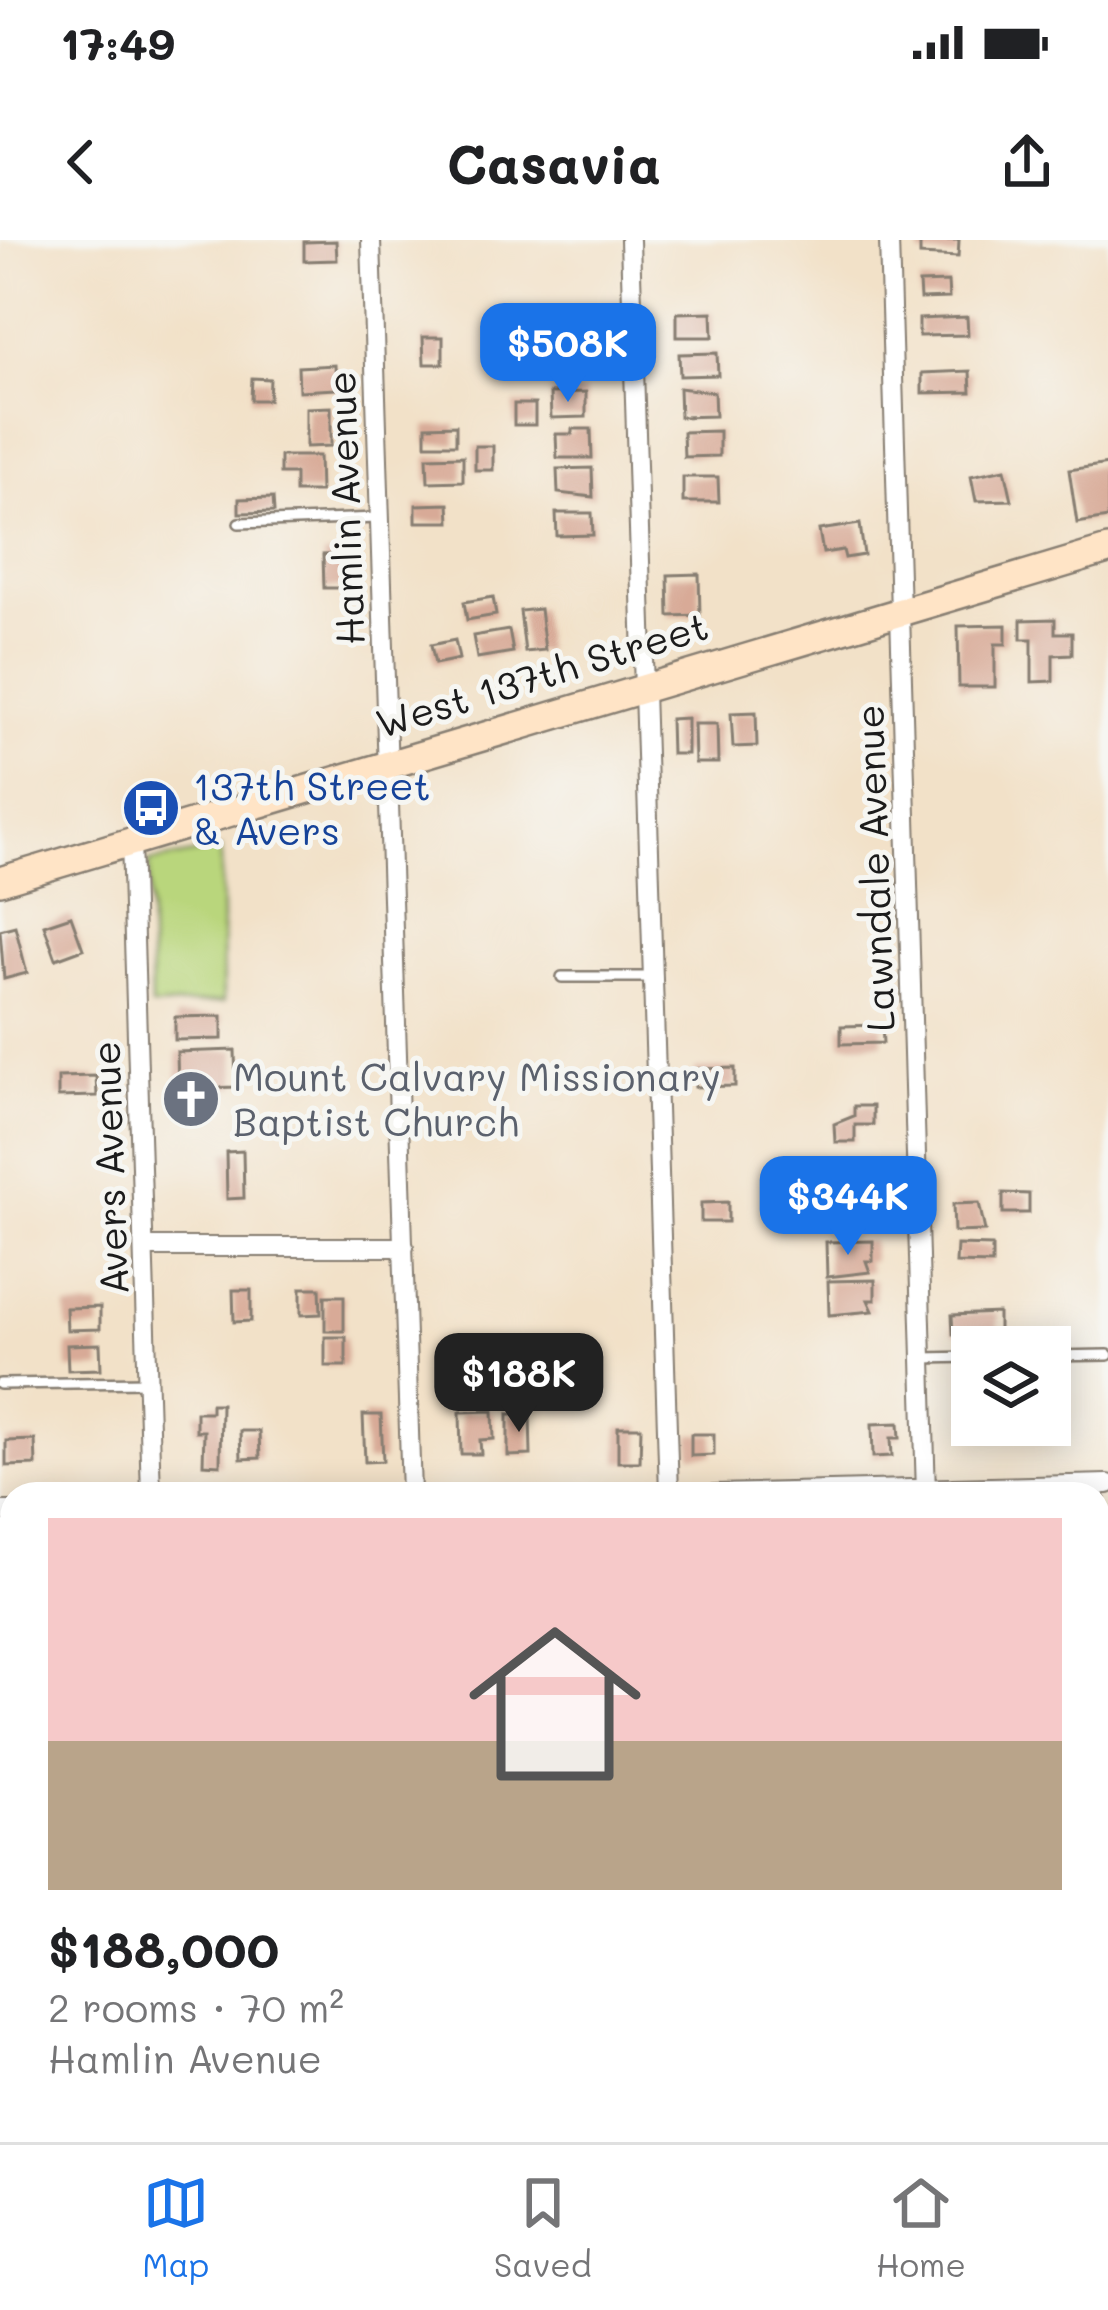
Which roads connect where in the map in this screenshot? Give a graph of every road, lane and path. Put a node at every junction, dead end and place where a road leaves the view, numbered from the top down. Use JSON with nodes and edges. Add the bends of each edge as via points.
{"nodes":[{"id":1,"x":371,"y":240,"type":"edge"},
{"id":2,"x":630,"y":240,"type":"edge"},
{"id":3,"x":889,"y":240,"type":"edge"},
{"id":4,"x":378,"y":518,"type":"junction"},
{"id":5,"x":239,"y":523,"type":"dead end"},
{"id":6,"x":1108,"y":550,"type":"edge"},
{"id":7,"x":900,"y":612,"type":"junction"},
{"id":8,"x":644,"y":685,"type":"junction"},
{"id":9,"x":388,"y":762,"type":"junction"},
{"id":10,"x":131,"y":841,"type":"junction"},
{"id":11,"x":0,"y":881,"type":"edge"},
{"id":12,"x":653,"y":976,"type":"junction"},
{"id":13,"x":562,"y":977,"type":"dead end"},
{"id":14,"x":147,"y":1247,"type":"junction"},
{"id":15,"x":404,"y":1247,"type":"junction"},
{"id":16,"x":1108,"y":1354,"type":"edge"},
{"id":17,"x":1071,"y":1355,"type":"edge"},
{"id":18,"x":951,"y":1357,"type":"edge"},
{"id":19,"x":922,"y":1358,"type":"junction"},
{"id":20,"x":148,"y":1382,"type":"junction"},
{"id":21,"x":0,"y":1384,"type":"edge"},
{"id":22,"x":151,"y":1482,"type":"edge"},
{"id":23,"x":411,"y":1482,"type":"edge"},
{"id":24,"x":668,"y":1482,"type":"edge"},
{"id":25,"x":926,"y":1482,"type":"edge"}],
"edges":[{"from":1,"to":4,"type":"street","name":"Hamlin Avenue"},
{"from":2,"to":8,"type":"street"},
{"from":3,"to":7,"type":"street","name":"Lawndale Avenue"},
{"from":4,"to":5,"type":"lane"},
{"from":4,"to":9,"type":"street","name":"Hamlin Avenue"},
{"from":6,"to":7,"type":"main road","name":"West 137th Street"},
{"from":7,"to":8,"type":"main road","name":"West 137th Street"},
{"from":7,"to":19,"type":"street","name":"Lawndale Avenue"},
{"from":8,"to":9,"type":"main road","name":"West 137th Street"},
{"from":8,"to":12,"type":"street"},
{"from":9,"to":10,"type":"main road","name":"West 137th Street"},
{"from":9,"to":15,"type":"street","name":"Hamlin Avenue"},
{"from":10,"to":11,"type":"main road","name":"West 137th Street"},
{"from":10,"to":14,"type":"street","name":"Avers Avenue"},
{"from":12,"to":13,"type":"lane"},
{"from":12,"to":24,"type":"street"},
{"from":14,"to":15,"type":"street"},
{"from":14,"to":20,"type":"street","name":"Avers Avenue"},
{"from":15,"to":23,"type":"street","name":"Hamlin Avenue"},
{"from":16,"to":17,"type":"lane"},
{"from":18,"to":19,"type":"lane"},
{"from":19,"to":25,"type":"street","name":"Lawndale Avenue"},
{"from":20,"to":21,"type":"lane"},
{"from":20,"to":22,"type":"street","name":"Avers Avenue"}]}
